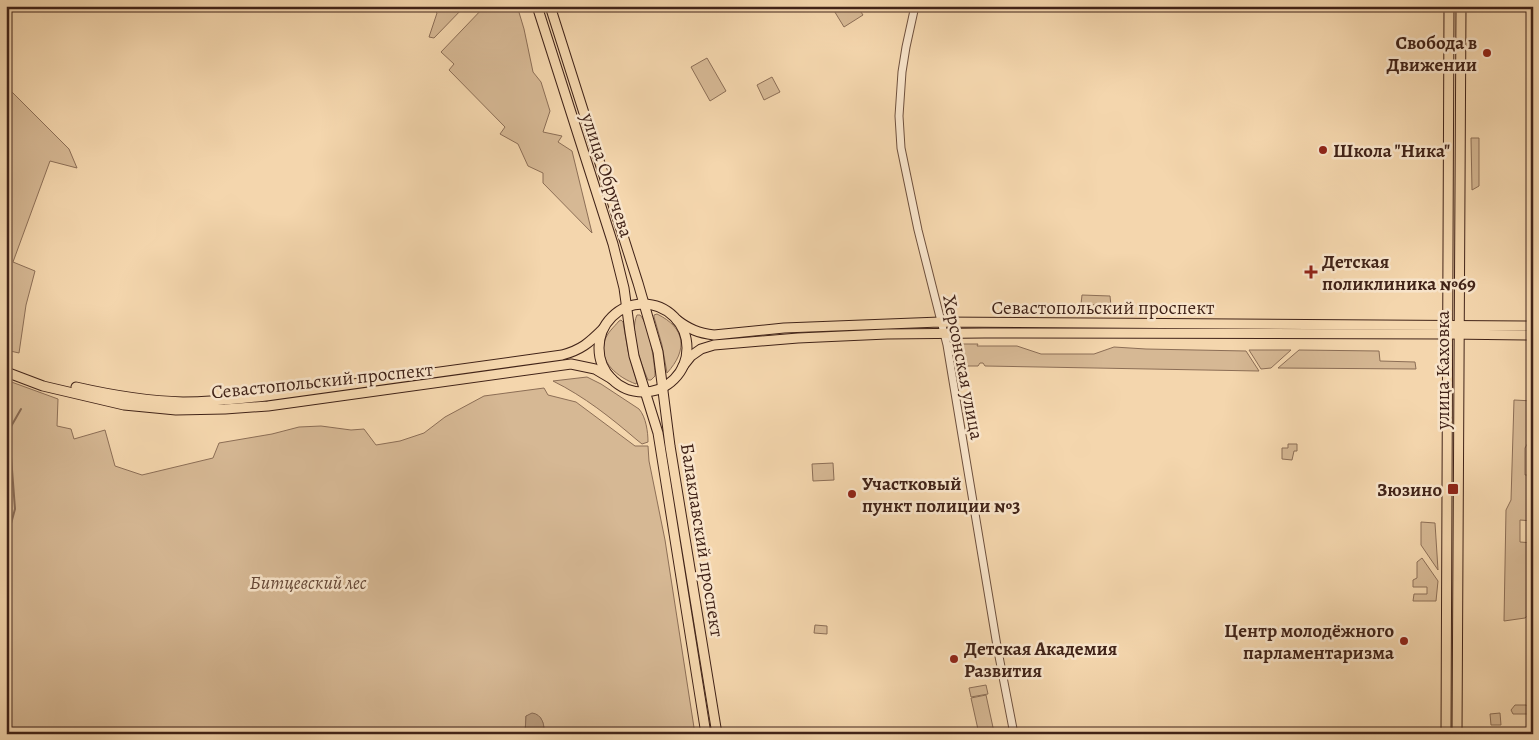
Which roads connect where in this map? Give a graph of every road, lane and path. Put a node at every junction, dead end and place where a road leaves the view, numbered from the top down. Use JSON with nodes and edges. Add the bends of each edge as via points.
{"nodes":[{"id":1,"x":537,"y":6,"type":"edge"},
{"id":2,"x":550,"y":6,"type":"edge"},
{"id":3,"x":915,"y":6,"type":"edge"},
{"id":4,"x":1450,"y":6,"type":"edge"},
{"id":5,"x":1461,"y":6,"type":"edge"},
{"id":6,"x":644,"y":304,"type":"junction"},
{"id":7,"x":626,"y":308,"type":"junction"},
{"id":8,"x":677,"y":320,"type":"junction"},
{"id":9,"x":940,"y":322,"type":"junction"},
{"id":10,"x":1533,"y":326,"type":"edge"},
{"id":11,"x":603,"y":329,"type":"junction"},
{"id":12,"x":1447,"y":330,"type":"junction"},
{"id":13,"x":1459,"y":330,"type":"junction"},
{"id":14,"x":943,"y":333,"type":"junction"},
{"id":15,"x":1533,"y":336,"type":"edge"},
{"id":16,"x":658,"y":352,"type":"joint"},
{"id":17,"x":634,"y":356,"type":"joint"},
{"id":18,"x":683,"y":366,"type":"junction"},
{"id":19,"x":6,"y":367,"type":"edge"},
{"id":20,"x":6,"y":372,"type":"edge"},
{"id":21,"x":612,"y":379,"type":"junction"},
{"id":22,"x":663,"y":386,"type":"junction"},
{"id":23,"x":646,"y":392,"type":"junction"},
{"id":24,"x":706,"y":734,"type":"edge"},
{"id":25,"x":717,"y":734,"type":"edge"},
{"id":26,"x":1014,"y":734,"type":"edge"},
{"id":27,"x":1446,"y":734,"type":"edge"},
{"id":28,"x":1457,"y":734,"type":"edge"}],
"edges":[{"from":1,"to":7,"type":"main road","name":"улица Обручева","via":[[613,244]]},
{"from":2,"to":6,"type":"main road","name":"улица Обручева"},
{"from":3,"to":9,"type":"street","name":"Херсонская улица","via":[[902,72],[900,136]]},
{"from":4,"to":12,"type":"main road","name":"улица Каховка"},
{"from":5,"to":13,"type":"main road","name":"улица Каховка"},
{"from":6,"to":7,"type":"main road"},
{"from":6,"to":8,"type":"main road","name":"Севастопольский проспект","via":[[664,309]]},
{"from":6,"to":16,"type":"main road","name":"улица Обручева"},
{"from":7,"to":11,"type":"main road","name":"Севастопольский проспект"},
{"from":7,"to":17,"type":"main road","name":"улица Обручева"},
{"from":8,"to":9,"type":"main road","name":"Севастопольский проспект","via":[[692,330],[714,335],[784,328]]},
{"from":8,"to":18,"type":"main road","via":[[688,345]]},
{"from":9,"to":12,"type":"main road","name":"Севастопольский проспект"},
{"from":9,"to":14,"type":"street","name":"Херсонская улица"},
{"from":10,"to":13,"type":"main road","name":"Севастопольский проспект"},
{"from":11,"to":19,"type":"main road","name":"Севастопольский проспект","via":[[586,346],[562,355],[217,401],[179,402],[106,394]]},
{"from":11,"to":21,"type":"main road","via":[[599,351]]},
{"from":12,"to":13,"type":"main road","name":"Севастопольский проспект"},
{"from":12,"to":14,"type":"main road","name":"Севастопольский проспект"},
{"from":12,"to":27,"type":"main road","name":"улица Каховка"},
{"from":13,"to":15,"type":"main road","name":"Севастопольский проспект"},
{"from":13,"to":28,"type":"main road","name":"улица Каховка"},
{"from":14,"to":18,"type":"main road","name":"Севастопольский проспект","via":[[798,338],[714,345],[701,349]]},
{"from":14,"to":26,"type":"street","name":"Херсонская улица"},
{"from":16,"to":22,"type":"main road","name":"Балаклавский проспект"},
{"from":17,"to":23,"type":"main road","name":"Балаклавский проспект"},
{"from":18,"to":22,"type":"main road","name":"Севастопольский проспект"},
{"from":20,"to":21,"type":"main road","name":"Севастопольский проспект","via":[[43,386],[124,405],[176,410],[268,406],[571,364],[595,369]]},
{"from":21,"to":23,"type":"main road","name":"Севастопольский проспект","via":[[629,389]]},
{"from":22,"to":23,"type":"main road"},
{"from":22,"to":25,"type":"main road","name":"Балаклавский проспект"},
{"from":23,"to":24,"type":"main road","name":"Балаклавский проспект","via":[[658,433]]}]}
